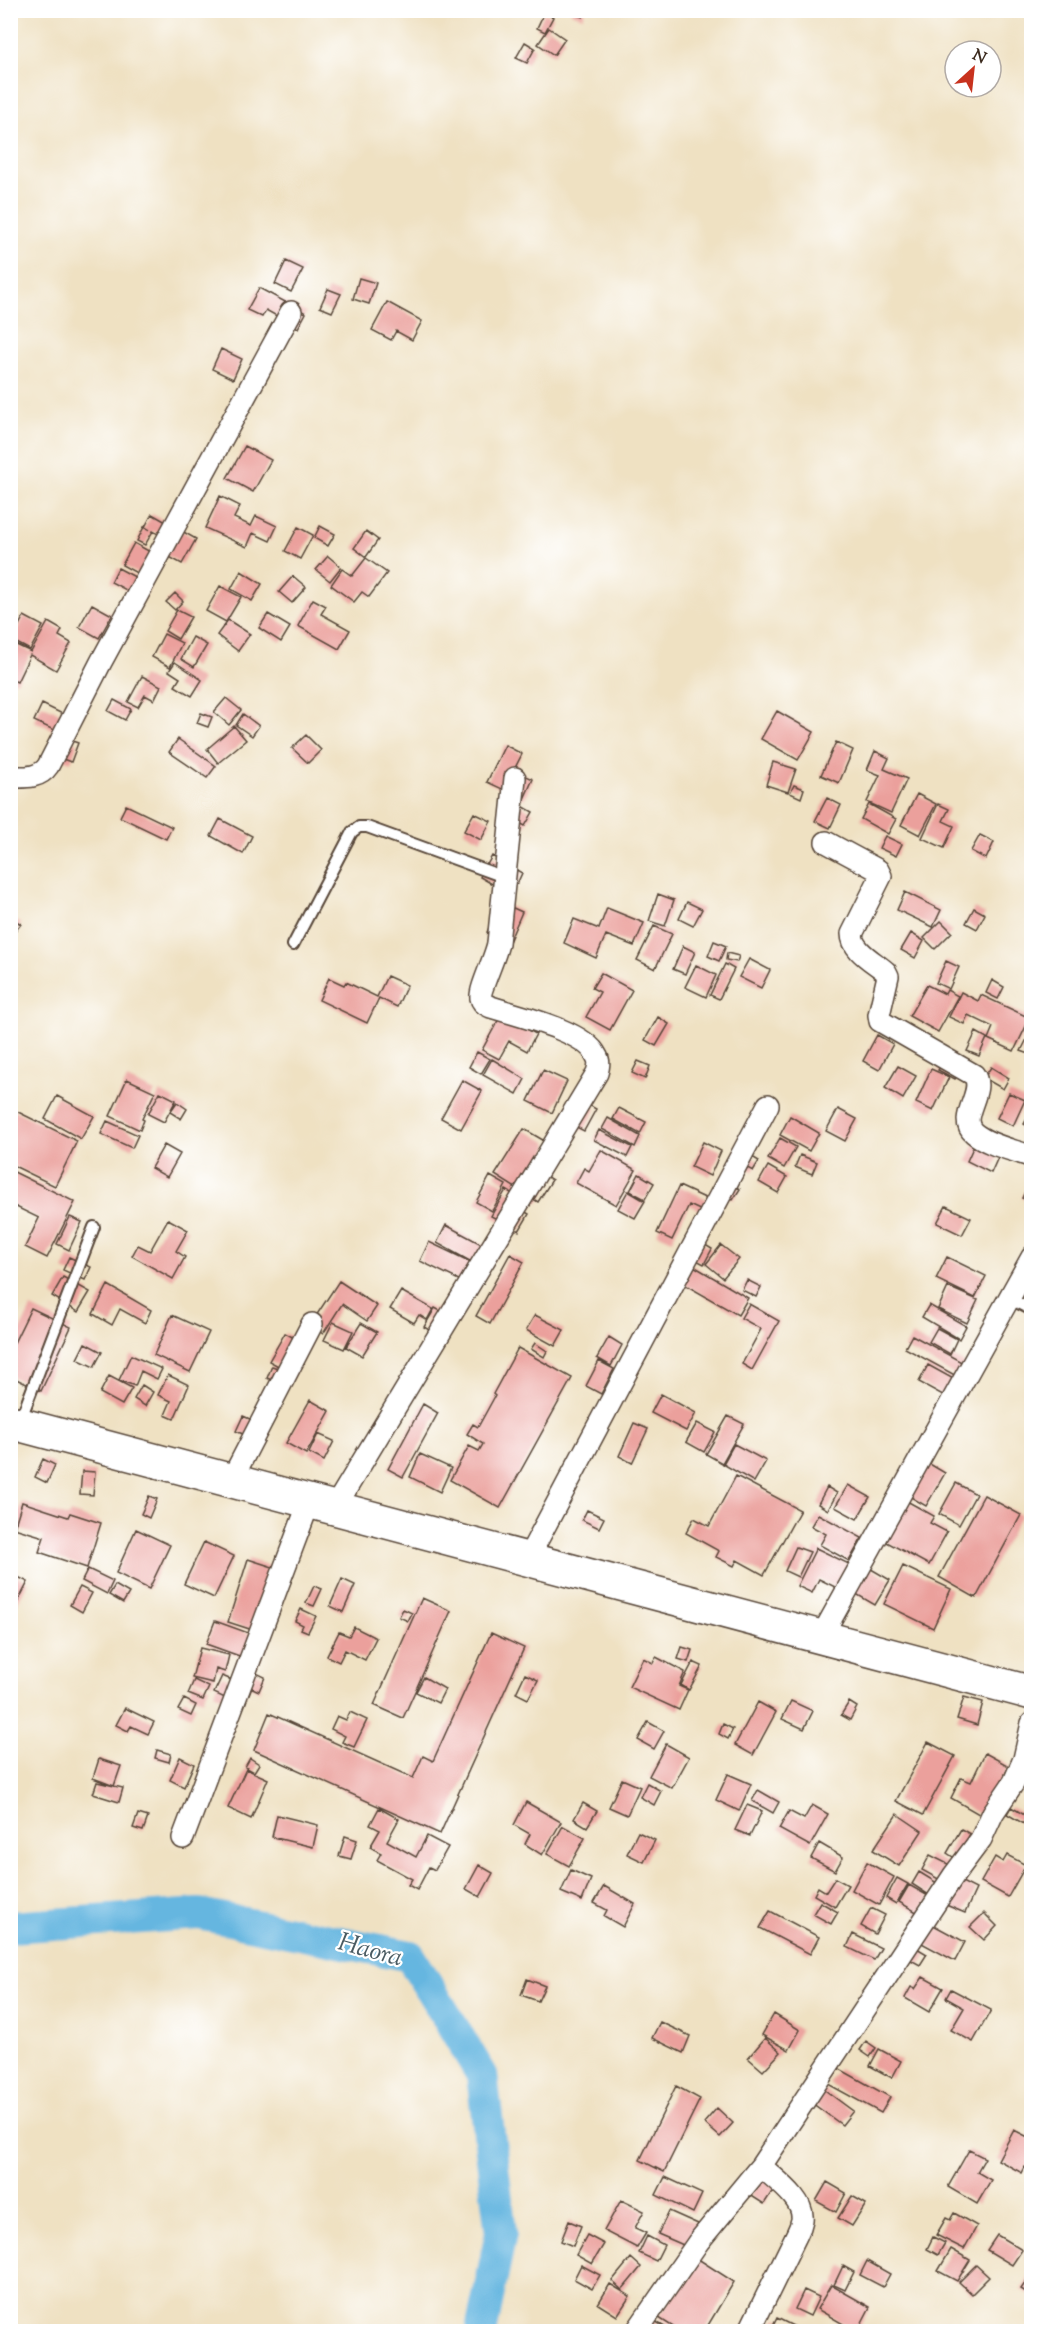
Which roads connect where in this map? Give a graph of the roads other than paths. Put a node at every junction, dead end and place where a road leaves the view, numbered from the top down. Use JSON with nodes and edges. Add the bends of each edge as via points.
{"nodes":[{"id":1,"x":291,"y":312,"type":"dead end"},
{"id":2,"x":10,"y":777,"type":"edge"},
{"id":3,"x":515,"y":778,"type":"dead end"},
{"id":4,"x":826,"y":842,"type":"dead end"},
{"id":5,"x":504,"y":877,"type":"junction"},
{"id":6,"x":293,"y":945,"type":"dead end"},
{"id":7,"x":768,"y":1106,"type":"dead end"},
{"id":8,"x":1032,"y":1157,"type":"edge"},
{"id":9,"x":94,"y":1227,"type":"dead end"},
{"id":10,"x":1032,"y":1257,"type":"edge"},
{"id":11,"x":1008,"y":1298,"type":"junction"},
{"id":12,"x":1032,"y":1310,"type":"edge"},
{"id":13,"x":312,"y":1324,"type":"dead end"},
{"id":14,"x":14,"y":1423,"type":"edge"},
{"id":15,"x":231,"y":1479,"type":"junction"},
{"id":16,"x":322,"y":1503,"type":"junction"},
{"id":17,"x":528,"y":1558,"type":"junction"},
{"id":18,"x":821,"y":1637,"type":"junction"},
{"id":19,"x":1032,"y":1693,"type":"edge"},
{"id":20,"x":1032,"y":1723,"type":"edge"},
{"id":21,"x":183,"y":1838,"type":"dead end"},
{"id":22,"x":761,"y":2166,"type":"junction"},
{"id":23,"x":636,"y":2331,"type":"edge"},
{"id":24,"x":749,"y":2331,"type":"edge"}],
"edges":[{"from":1,"to":2,"type":"street","via":[[48,766],[38,776]]},
{"from":3,"to":5,"type":"street"},
{"from":4,"to":8,"type":"street","via":[[878,870],[881,876],[852,934],[856,947],[888,976],[880,1021],[974,1075],[977,1087],[968,1122],[972,1132]]},
{"from":5,"to":6,"type":"lane","via":[[359,827],[335,861]]},
{"from":5,"to":16,"type":"street","via":[[496,953],[482,989],[483,1004],[561,1029],[585,1043],[596,1052],[597,1072]]},
{"from":7,"to":17,"type":"street"},
{"from":9,"to":14,"type":"lane"},
{"from":10,"to":11,"type":"street"},
{"from":11,"to":12,"type":"lane"},
{"from":11,"to":18,"type":"street"},
{"from":13,"to":15,"type":"street"},
{"from":14,"to":15,"type":"main road"},
{"from":15,"to":16,"type":"main road"},
{"from":16,"to":17,"type":"main road"},
{"from":16,"to":21,"type":"street"},
{"from":17,"to":18,"type":"main road"},
{"from":18,"to":19,"type":"main road"},
{"from":20,"to":22,"type":"street","via":[[1014,1782],[981,1839]]},
{"from":22,"to":23,"type":"street","via":[[699,2241]]},
{"from":22,"to":24,"type":"street","via":[[795,2199],[802,2218]]}]}
